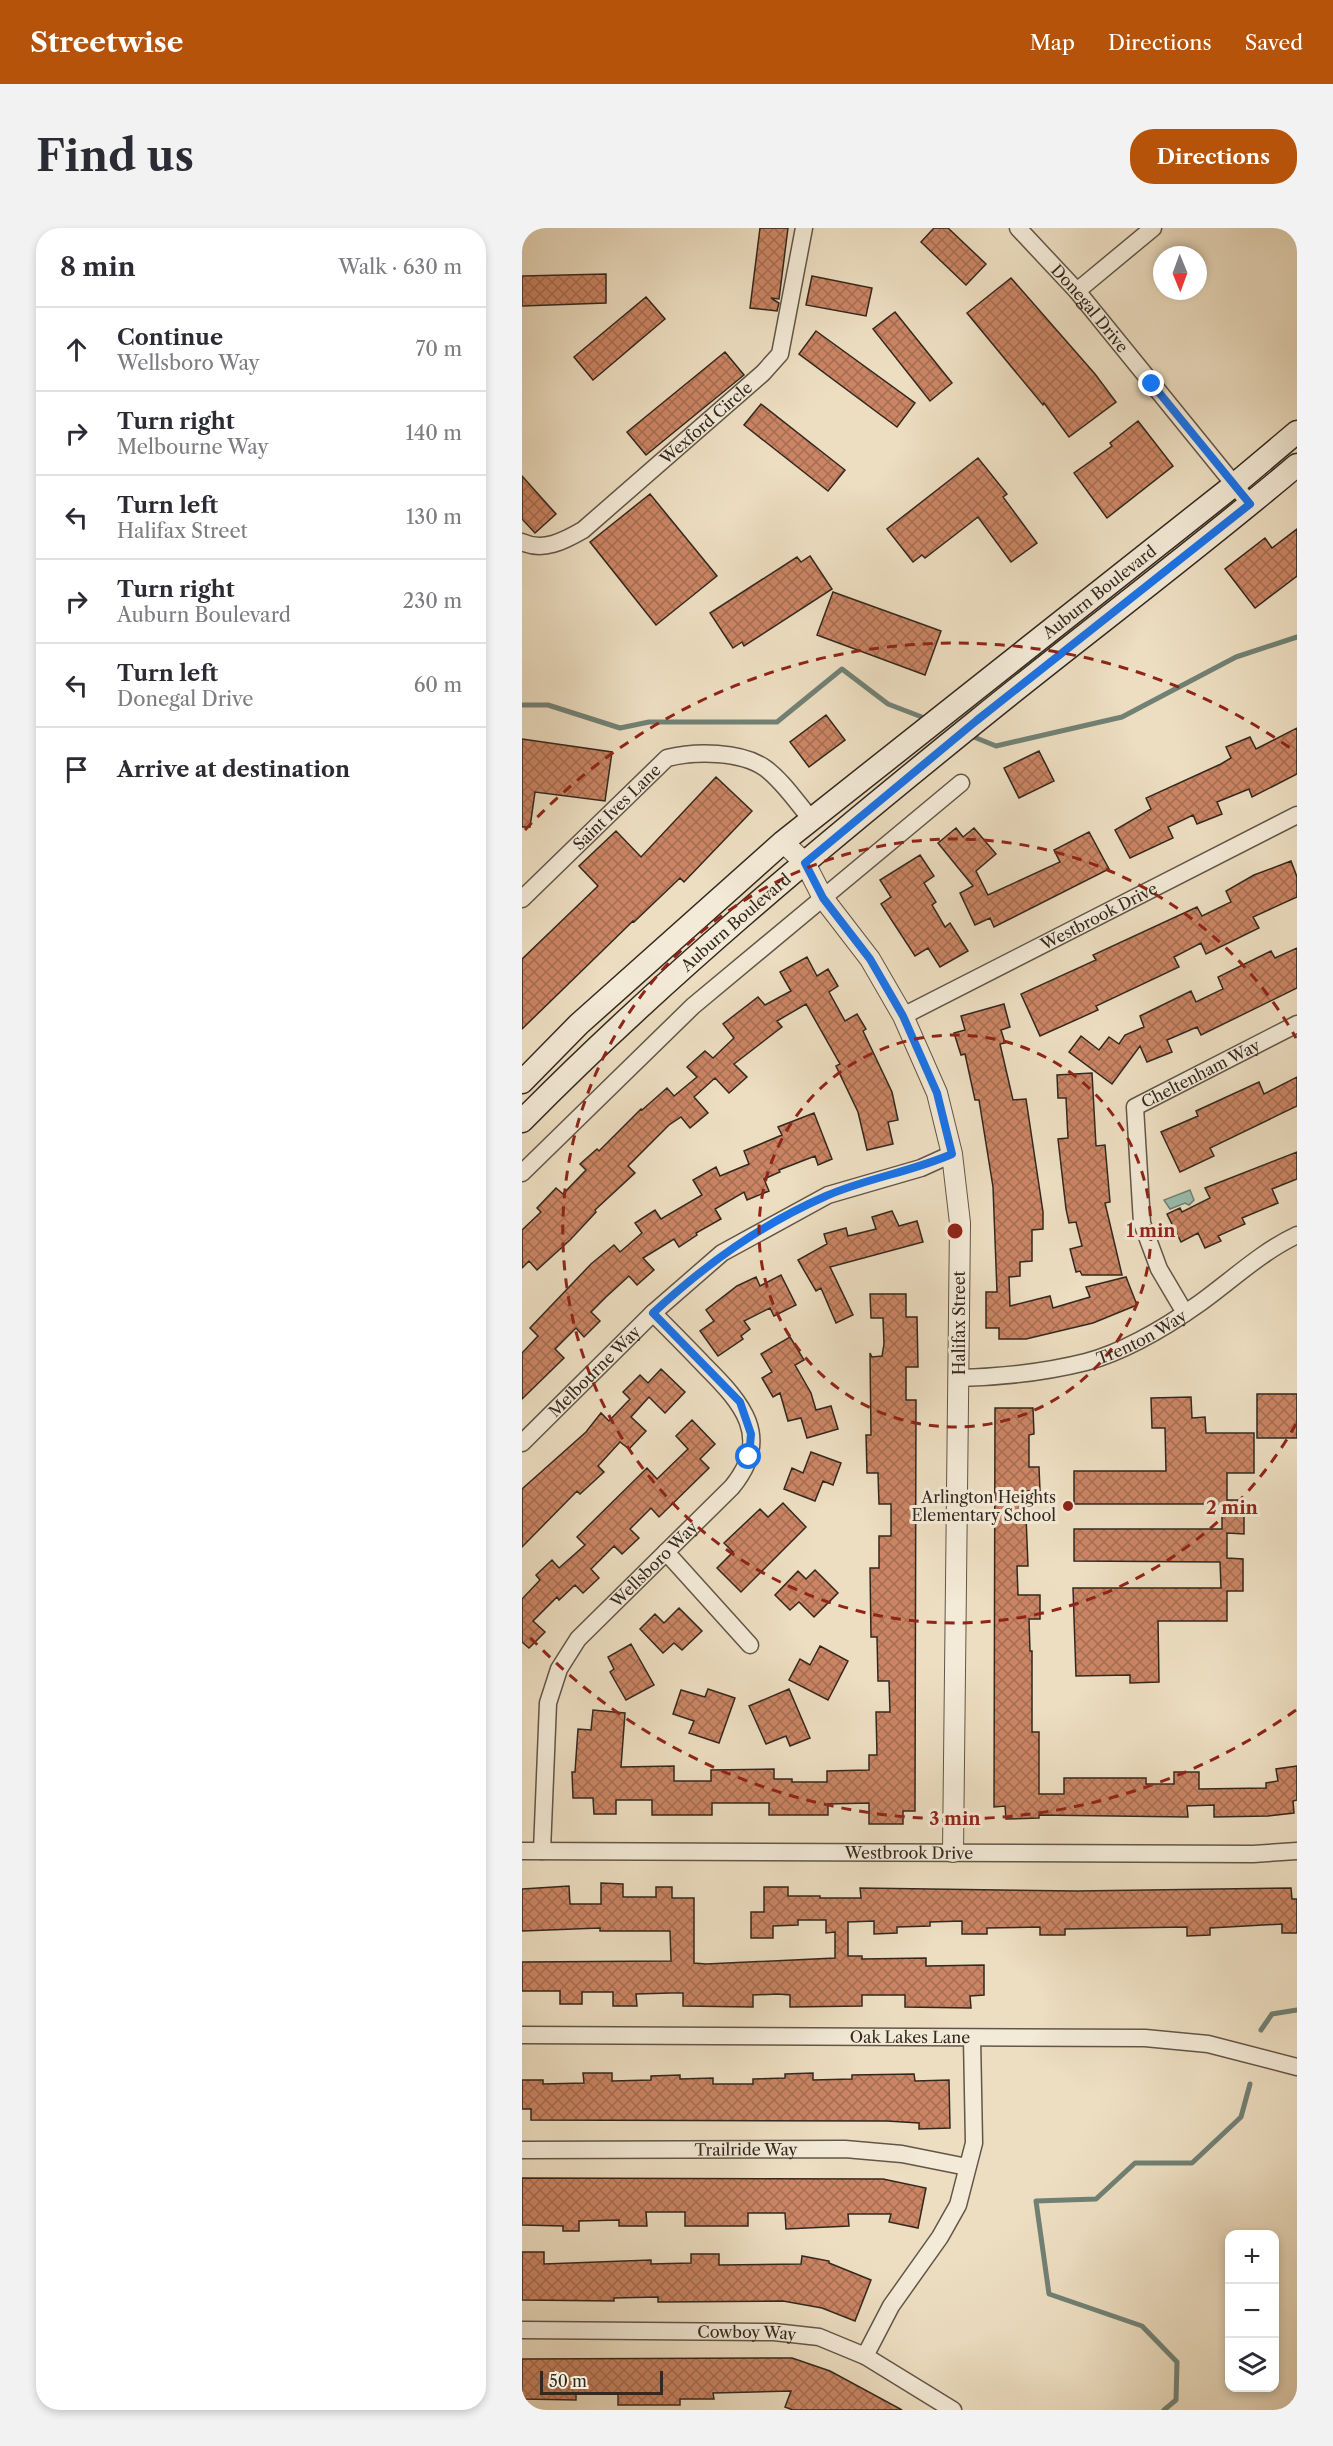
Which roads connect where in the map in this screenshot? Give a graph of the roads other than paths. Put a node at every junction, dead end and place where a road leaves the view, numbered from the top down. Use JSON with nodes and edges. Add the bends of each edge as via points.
{"nodes":[{"id":1,"x":804,"y":228,"type":"edge"},
{"id":2,"x":1018,"y":228,"type":"edge"},
{"id":3,"x":1153,"y":228,"type":"edge"},
{"id":4,"x":1077,"y":291,"type":"junction"},
{"id":5,"x":1297,"y":432,"type":"edge"},
{"id":6,"x":1297,"y":465,"type":"edge"},
{"id":7,"x":1234,"y":485,"type":"junction"},
{"id":8,"x":1250,"y":504,"type":"junction"},
{"id":9,"x":522,"y":542,"type":"edge"},
{"id":10,"x":961,"y":783,"type":"dead end"},
{"id":11,"x":1297,"y":815,"type":"edge"},
{"id":12,"x":812,"y":819,"type":"junction"},
{"id":13,"x":783,"y":842,"type":"junction"},
{"id":14,"x":805,"y":863,"type":"junction"},
{"id":15,"x":823,"y":898,"type":"junction"},
{"id":16,"x":522,"y":899,"type":"edge"},
{"id":17,"x":903,"y":1016,"type":"junction"},
{"id":18,"x":1297,"y":1024,"type":"edge"},
{"id":19,"x":522,"y":1082,"type":"edge"},
{"id":20,"x":522,"y":1121,"type":"edge"},
{"id":21,"x":952,"y":1154,"type":"junction"},
{"id":22,"x":522,"y":1173,"type":"edge"},
{"id":23,"x":1297,"y":1235,"type":"edge"},
{"id":24,"x":653,"y":1313,"type":"junction"},
{"id":25,"x":1185,"y":1313,"type":"junction"},
{"id":26,"x":959,"y":1378,"type":"junction"},
{"id":27,"x":522,"y":1443,"type":"edge"},
{"id":28,"x":666,"y":1552,"type":"junction"},
{"id":29,"x":750,"y":1646,"type":"dead end"},
{"id":30,"x":522,"y":1851,"type":"edge"},
{"id":31,"x":542,"y":1851,"type":"junction"},
{"id":32,"x":1297,"y":1851,"type":"edge"},
{"id":33,"x":953,"y":1852,"type":"junction"},
{"id":34,"x":522,"y":2035,"type":"edge"},
{"id":35,"x":972,"y":2037,"type":"junction"},
{"id":36,"x":1297,"y":2067,"type":"edge"},
{"id":37,"x":522,"y":2150,"type":"edge"},
{"id":38,"x":967,"y":2167,"type":"junction"},
{"id":39,"x":522,"y":2330,"type":"edge"},
{"id":40,"x":865,"y":2356,"type":"junction"},
{"id":41,"x":953,"y":2409,"type":"edge"}],
"edges":[{"from":1,"to":9,"type":"street","name":"Wexford Circle","via":[[790,313],[777,358],[583,530],[546,546]]},
{"from":2,"to":4,"type":"street","name":"Donegal Drive"},
{"from":3,"to":4,"type":"street"},
{"from":4,"to":7,"type":"street","name":"Donegal Drive"},
{"from":5,"to":7,"type":"main road","name":"Auburn Boulevard"},
{"from":6,"to":8,"type":"main road","name":"Auburn Boulevard"},
{"from":7,"to":8,"type":"street","name":"Donegal Drive"},
{"from":7,"to":12,"type":"main road","name":"Auburn Boulevard"},
{"from":8,"to":14,"type":"main road","name":"Auburn Boulevard"},
{"from":10,"to":15,"type":"street"},
{"from":11,"to":17,"type":"street","name":"Westbrook Drive"},
{"from":12,"to":13,"type":"main road","name":"Auburn Boulevard"},
{"from":12,"to":16,"type":"street","name":"Saint Ives Lane","via":[[768,770],[754,761],[685,753],[667,758]]},
{"from":13,"to":14,"type":"street","name":"Halifax Street"},
{"from":13,"to":19,"type":"main road","name":"Auburn Boulevard","via":[[579,1024]]},
{"from":14,"to":15,"type":"street","name":"Halifax Street"},
{"from":14,"to":20,"type":"main road","name":"Auburn Boulevard","via":[[585,1058]]},
{"from":15,"to":17,"type":"street","name":"Halifax Street","via":[[870,959]]},
{"from":15,"to":22,"type":"street","via":[[693,1006]]},
{"from":17,"to":21,"type":"street","name":"Halifax Street","via":[[937,1093]]},
{"from":18,"to":25,"type":"street","name":"Cheltenham Way","via":[[1135,1107],[1142,1223],[1159,1269]]},
{"from":21,"to":24,"type":"street","name":"Melbourne Way","via":[[921,1168],[828,1195],[790,1214],[722,1253]]},
{"from":21,"to":26,"type":"street","name":"Halifax Street","via":[[960,1223]]},
{"from":23,"to":25,"type":"street","name":"Trenton Way","via":[[1260,1257]]},
{"from":24,"to":27,"type":"street","name":"Melbourne Way"},
{"from":24,"to":28,"type":"street","name":"Wellsboro Way","via":[[740,1402],[751,1434],[749,1457],[739,1478]]},
{"from":25,"to":26,"type":"street","name":"Trenton Way","via":[[1146,1337],[1087,1362],[1009,1375]]},
{"from":26,"to":33,"type":"street","name":"Halifax Street"},
{"from":28,"to":29,"type":"street"},
{"from":28,"to":31,"type":"street","name":"Wellsboro Way","via":[[578,1640],[559,1669],[548,1703]]},
{"from":30,"to":31,"type":"street","name":"Westbrook Drive"},
{"from":31,"to":33,"type":"street","name":"Westbrook Drive"},
{"from":32,"to":33,"type":"street","name":"Westbrook Drive"},
{"from":34,"to":35,"type":"street","name":"Oak Lakes Lane"},
{"from":35,"to":36,"type":"street","name":"Oak Lakes Lane","via":[[1145,2038],[1208,2044]]},
{"from":35,"to":38,"type":"street","via":[[974,2143]]},
{"from":37,"to":38,"type":"street","name":"Trailride Way","via":[[845,2149],[902,2154]]},
{"from":38,"to":40,"type":"street","via":[[958,2205],[891,2306]]},
{"from":39,"to":40,"type":"street","name":"Cowboy Way","via":[[774,2332],[819,2337]]},
{"from":40,"to":41,"type":"street","name":"Cowboy Way"}]}
